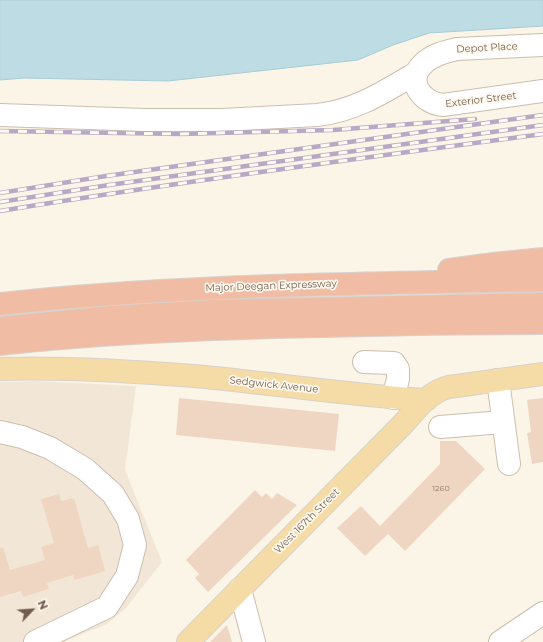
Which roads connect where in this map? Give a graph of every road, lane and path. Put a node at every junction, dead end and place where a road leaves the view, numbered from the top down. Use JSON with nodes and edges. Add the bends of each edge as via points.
{"nodes":[{"id":1,"x":543,"y":45,"type":"edge"},
{"id":2,"x":416,"y":73,"type":"junction"},
{"id":3,"x":543,"y":92,"type":"edge"},
{"id":4,"x":0,"y":115,"type":"edge"},
{"id":5,"x":543,"y":259,"type":"edge"},
{"id":6,"x":543,"y":280,"type":"edge"},
{"id":7,"x":354,"y":284,"type":"junction"},
{"id":8,"x":0,"y":304,"type":"edge"},
{"id":9,"x":543,"y":304,"type":"edge"},
{"id":10,"x":543,"y":323,"type":"edge"},
{"id":11,"x":0,"y":328,"type":"edge"},
{"id":12,"x":0,"y":344,"type":"edge"},
{"id":13,"x":364,"y":362,"type":"dead end"},
{"id":14,"x":0,"y":369,"type":"edge"},
{"id":15,"x":543,"y":374,"type":"edge"},
{"id":16,"x":498,"y":380,"type":"junction"},
{"id":17,"x":394,"y":398,"type":"junction"},
{"id":18,"x":426,"y":400,"type":"junction"},
{"id":19,"x":503,"y":422,"type":"junction"},
{"id":20,"x":440,"y":427,"type":"dead end"},
{"id":21,"x":0,"y":432,"type":"edge"},
{"id":22,"x":508,"y":464,"type":"dead end"},
{"id":23,"x":240,"y":589,"type":"junction"},
{"id":24,"x":543,"y":613,"type":"edge"},
{"id":25,"x":35,"y":642,"type":"edge"},
{"id":26,"x":188,"y":642,"type":"edge"},
{"id":27,"x":254,"y":642,"type":"edge"},
{"id":28,"x":500,"y":642,"type":"edge"}],
"edges":[{"from":1,"to":2,"type":"street","name":"Depot Place","via":[[446,51],[424,63]]},
{"from":2,"to":3,"type":"street","name":"Exterior Street","via":[[418,91],[436,104],[451,105]]},
{"from":2,"to":4,"type":"street","name":"Depot Place","via":[[352,108],[318,115],[222,120]]},
{"from":5,"to":7,"type":"highway"},
{"from":6,"to":7,"type":"highway","name":"Major Deegan Expressway"},
{"from":7,"to":8,"type":"highway","name":"Major Deegan Expressway","via":[[196,288]]},
{"from":9,"to":11,"type":"highway","via":[[215,311]]},
{"from":10,"to":12,"type":"highway","via":[[215,328]]},
{"from":13,"to":17,"type":"street","via":[[394,363],[398,369],[398,379]]},
{"from":14,"to":17,"type":"main road","name":"Sedgwick Avenue","via":[[65,368],[194,376]]},
{"from":15,"to":16,"type":"main road"},
{"from":16,"to":18,"type":"main road","via":[[441,389]]},
{"from":16,"to":19,"type":"street"},
{"from":17,"to":18,"type":"main road","name":"Sedgwick Avenue"},
{"from":18,"to":23,"type":"main road","name":"West 167th Street"},
{"from":19,"to":20,"type":"street"},
{"from":19,"to":22,"type":"street"},
{"from":21,"to":25,"type":"street","via":[[50,448],[84,469],[113,494],[128,519],[135,545],[127,576],[107,606]]},
{"from":23,"to":26,"type":"main road","name":"West 167th Street"},
{"from":23,"to":27,"type":"street"},
{"from":24,"to":28,"type":"street"}]}
